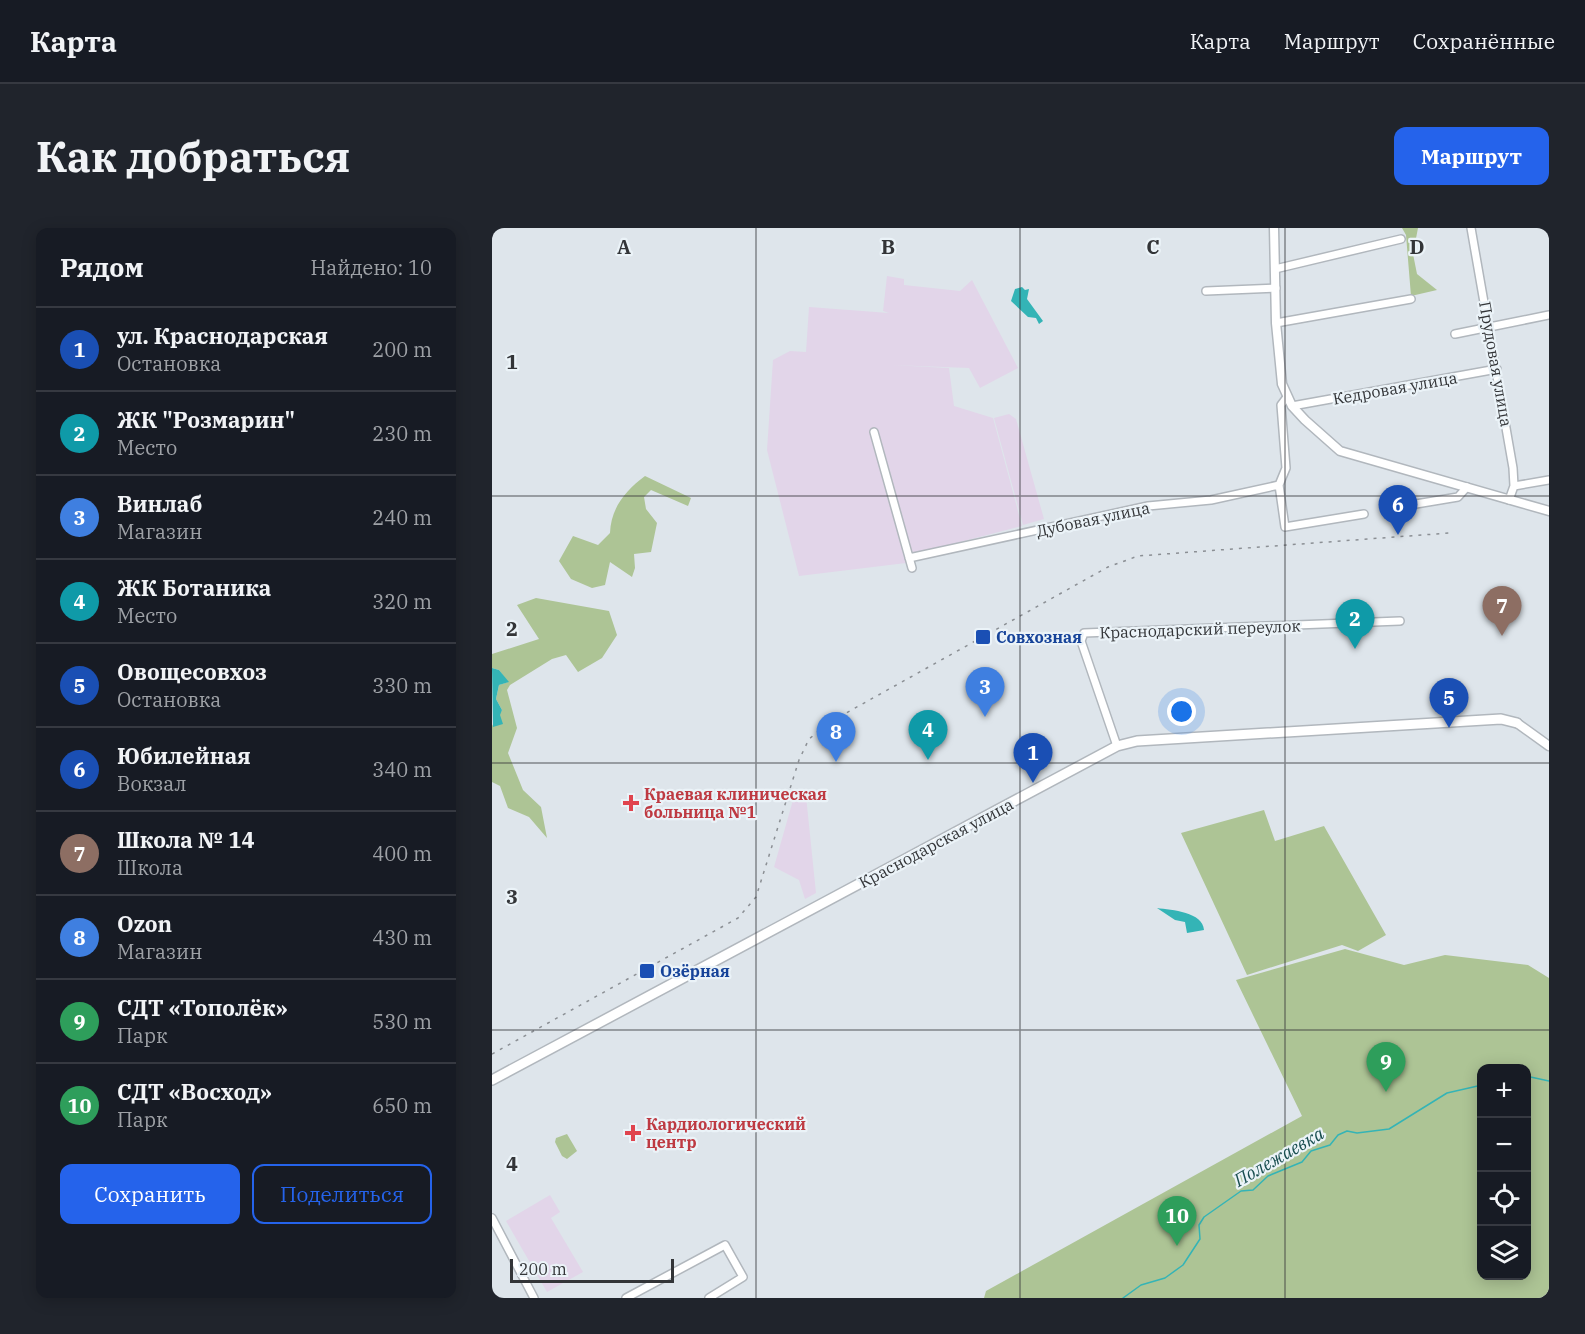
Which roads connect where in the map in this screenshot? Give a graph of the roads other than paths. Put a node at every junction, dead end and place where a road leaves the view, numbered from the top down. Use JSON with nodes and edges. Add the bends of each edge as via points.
{"nodes":[{"id":1,"x":1274,"y":228,"type":"edge"},
{"id":2,"x":1471,"y":228,"type":"edge"},
{"id":3,"x":1401,"y":239,"type":"dead end"},
{"id":4,"x":1275,"y":269,"type":"junction"},
{"id":5,"x":1276,"y":288,"type":"junction"},
{"id":6,"x":1206,"y":291,"type":"dead end"},
{"id":7,"x":1411,"y":299,"type":"dead end"},
{"id":8,"x":1549,"y":315,"type":"edge"},
{"id":9,"x":1276,"y":323,"type":"junction"},
{"id":10,"x":1490,"y":328,"type":"junction"},
{"id":11,"x":1455,"y":334,"type":"dead end"},
{"id":12,"x":1497,"y":369,"type":"junction"},
{"id":13,"x":1287,"y":397,"type":"junction"},
{"id":14,"x":1292,"y":406,"type":"junction"},
{"id":15,"x":874,"y":432,"type":"dead end"},
{"id":16,"x":1549,"y":480,"type":"edge"},
{"id":17,"x":1279,"y":485,"type":"junction"},
{"id":18,"x":1514,"y":486,"type":"junction"},
{"id":19,"x":1467,"y":487,"type":"junction"},
{"id":20,"x":1509,"y":500,"type":"junction"},
{"id":21,"x":1416,"y":504,"type":"dead end"},
{"id":22,"x":1549,"y":511,"type":"edge"},
{"id":23,"x":1364,"y":514,"type":"dead end"},
{"id":24,"x":909,"y":558,"type":"junction"},
{"id":25,"x":912,"y":568,"type":"dead end"},
{"id":26,"x":1400,"y":621,"type":"dead end"},
{"id":27,"x":1517,"y":723,"type":"joint"},
{"id":28,"x":1117,"y":746,"type":"junction"},
{"id":29,"x":1549,"y":746,"type":"edge"},
{"id":30,"x":492,"y":1080,"type":"edge"},
{"id":31,"x":492,"y":1218,"type":"edge"},
{"id":32,"x":534,"y":1298,"type":"edge"},
{"id":33,"x":626,"y":1298,"type":"edge"},
{"id":34,"x":709,"y":1298,"type":"edge"}],
"edges":[{"from":1,"to":4,"type":"street"},
{"from":2,"to":10,"type":"street","name":"Прудовая улица"},
{"from":3,"to":4,"type":"street"},
{"from":4,"to":5,"type":"street"},
{"from":5,"to":6,"type":"street"},
{"from":5,"to":9,"type":"street"},
{"from":7,"to":9,"type":"street"},
{"from":8,"to":10,"type":"street"},
{"from":9,"to":13,"type":"street","via":[[1282,384]]},
{"from":10,"to":11,"type":"street"},
{"from":10,"to":12,"type":"street","name":"Прудовая улица"},
{"from":12,"to":14,"type":"street","name":"Кедровая улица"},
{"from":12,"to":18,"type":"street","name":"Прудовая улица"},
{"from":13,"to":14,"type":"street"},
{"from":13,"to":17,"type":"street","via":[[1281,405],[1286,468]]},
{"from":14,"to":19,"type":"street","via":[[1340,451]]},
{"from":15,"to":24,"type":"street"},
{"from":16,"to":18,"type":"street"},
{"from":17,"to":23,"type":"street","via":[[1286,527]]},
{"from":17,"to":24,"type":"street","name":"Дубовая улица","via":[[1211,500],[1148,506]]},
{"from":18,"to":20,"type":"street","name":"Прудовая улица"},
{"from":19,"to":20,"type":"street"},
{"from":19,"to":21,"type":"street","via":[[1458,497]]},
{"from":20,"to":22,"type":"street"},
{"from":24,"to":25,"type":"street"},
{"from":26,"to":28,"type":"street","name":"Краснодарский переулок","via":[[1084,633],[1082,640]]},
{"from":27,"to":28,"type":"main road","name":"Краснодарская улица","via":[[1502,719],[1137,741]]},
{"from":27,"to":29,"type":"street","name":"Краснодарская улица"},
{"from":28,"to":30,"type":"main road","name":"Краснодарская улица"},
{"from":31,"to":32,"type":"street"},
{"from":33,"to":34,"type":"street","via":[[722,1245],[742,1277]]}]}
